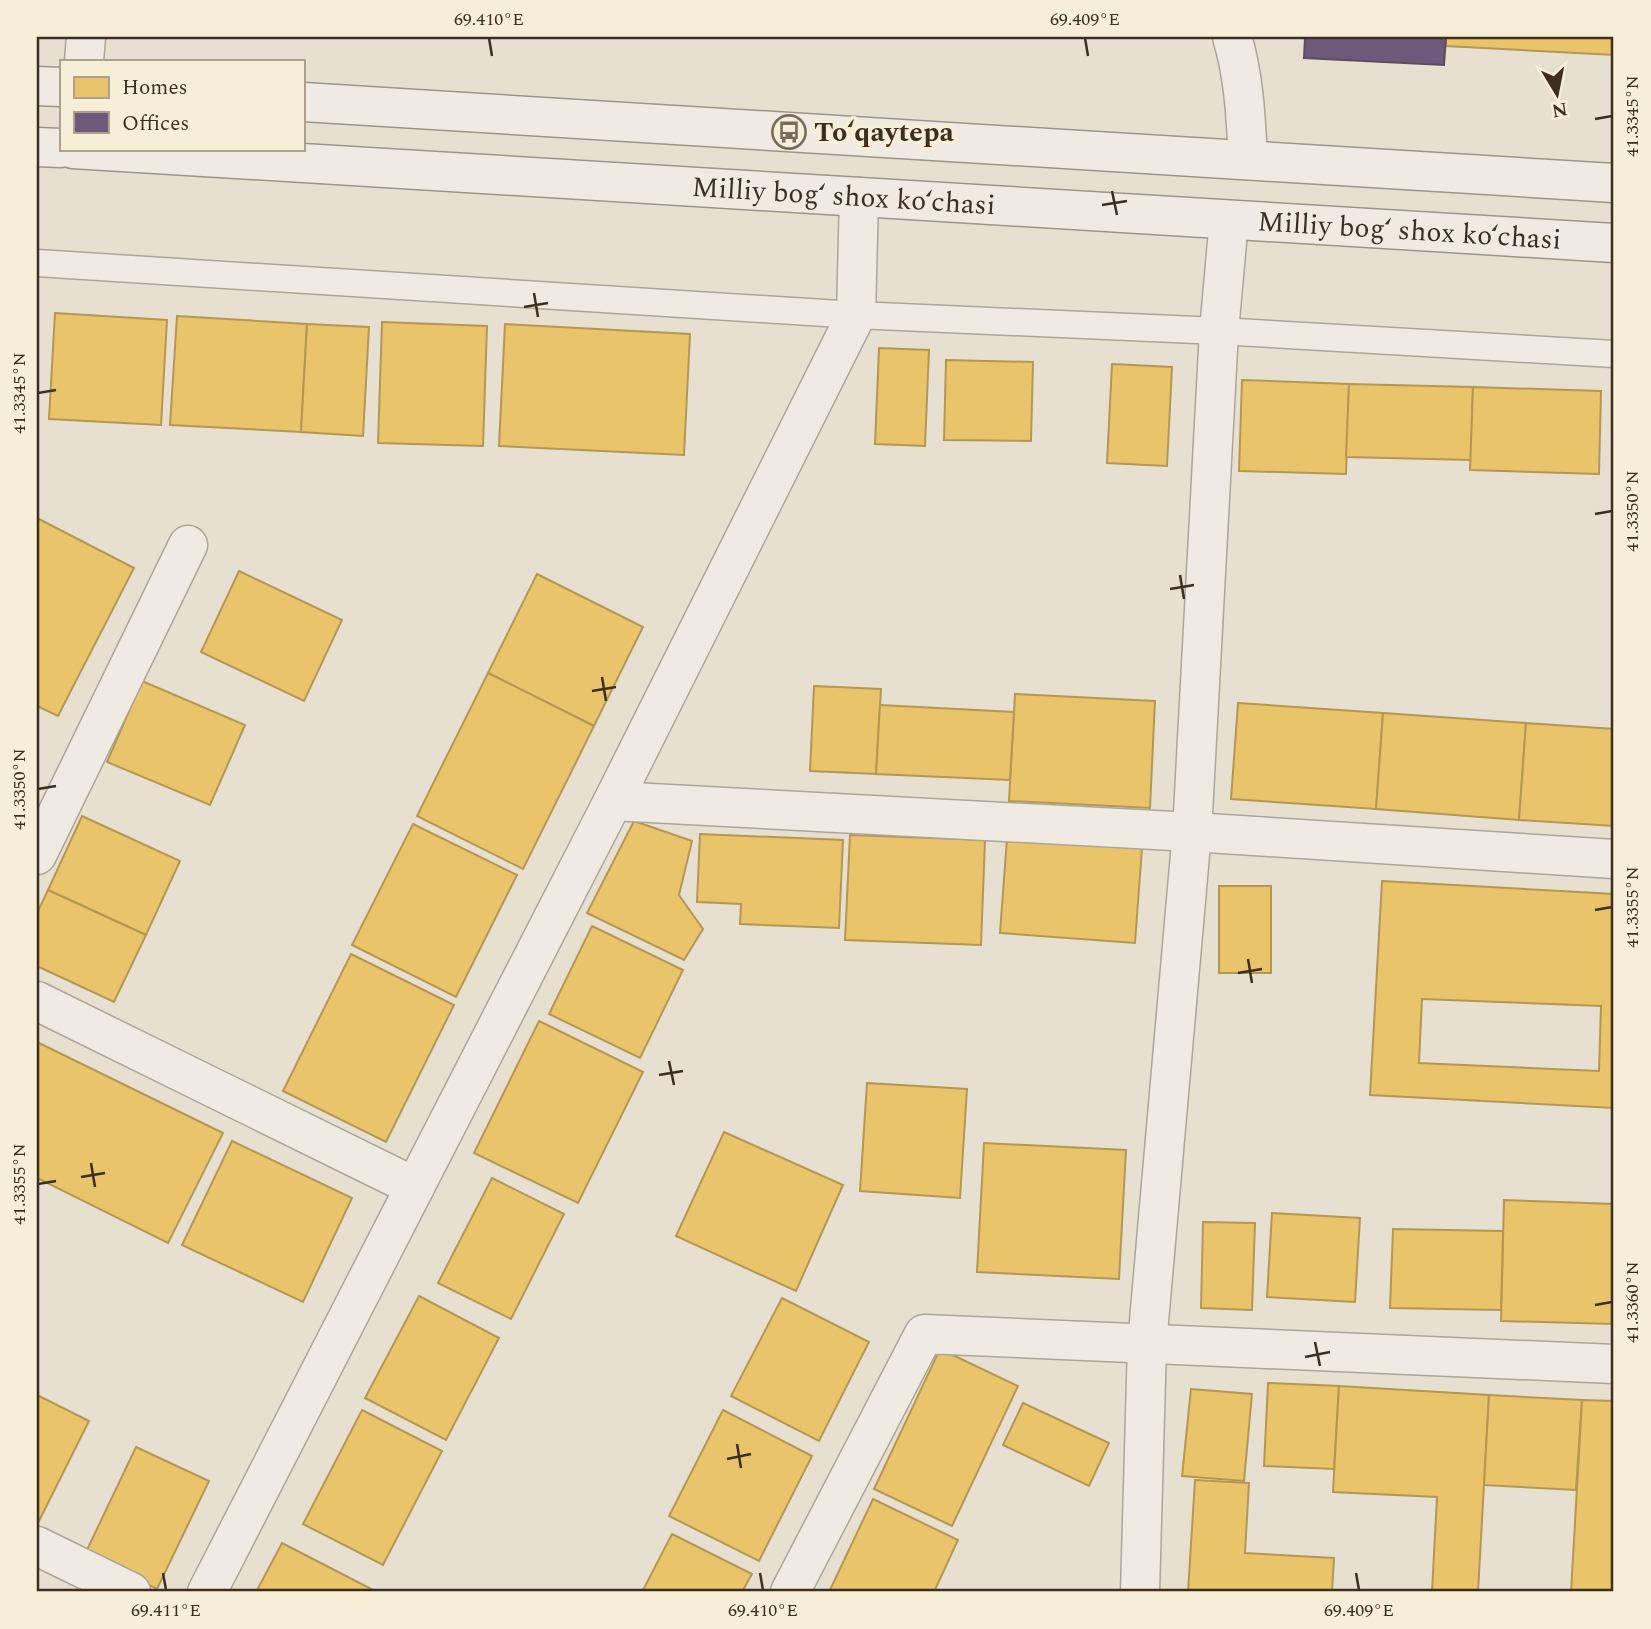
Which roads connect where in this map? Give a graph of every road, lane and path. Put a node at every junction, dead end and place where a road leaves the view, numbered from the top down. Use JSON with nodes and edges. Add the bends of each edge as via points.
{"nodes":[{"id":1,"x":86,"y":37,"type":"edge"},
{"id":2,"x":1235,"y":41,"type":"edge"},
{"id":3,"x":84,"y":60,"type":"edge"},
{"id":4,"x":37,"y":86,"type":"edge"},
{"id":5,"x":60,"y":87,"type":"edge"},
{"id":6,"x":304,"y":102,"type":"edge"},
{"id":7,"x":546,"y":118,"type":"junction"},
{"id":8,"x":37,"y":146,"type":"edge"},
{"id":9,"x":60,"y":148,"type":"edge"},
{"id":10,"x":89,"y":150,"type":"edge"},
{"id":11,"x":1248,"y":160,"type":"junction"},
{"id":12,"x":546,"y":178,"type":"junction"},
{"id":13,"x":1614,"y":183,"type":"edge"},
{"id":14,"x":859,"y":197,"type":"junction"},
{"id":15,"x":1229,"y":220,"type":"junction"},
{"id":16,"x":1614,"y":243,"type":"edge"},
{"id":17,"x":37,"y":263,"type":"edge"},
{"id":18,"x":856,"y":315,"type":"junction"},
{"id":19,"x":1219,"y":331,"type":"junction"},
{"id":20,"x":1614,"y":354,"type":"edge"},
{"id":21,"x":188,"y":545,"type":"dead end"},
{"id":22,"x":613,"y":801,"type":"junction"},
{"id":23,"x":1192,"y":832,"type":"junction"},
{"id":24,"x":37,"y":855,"type":"edge"},
{"id":25,"x":1614,"y":859,"type":"edge"},
{"id":26,"x":37,"y":1001,"type":"edge"},
{"id":27,"x":415,"y":1187,"type":"junction"},
{"id":28,"x":1147,"y":1344,"type":"junction"},
{"id":29,"x":1614,"y":1364,"type":"edge"},
{"id":30,"x":37,"y":1546,"type":"edge"},
{"id":31,"x":131,"y":1592,"type":"edge"},
{"id":32,"x":207,"y":1592,"type":"edge"},
{"id":33,"x":790,"y":1592,"type":"edge"},
{"id":34,"x":1140,"y":1592,"type":"edge"}],
"edges":[{"from":1,"to":3,"type":"street"},
{"from":2,"to":11,"type":"street"},
{"from":4,"to":5,"type":"street"},
{"from":6,"to":7,"type":"street","name":"Milliy bog‘ shox ko‘chasi"},
{"from":7,"to":11,"type":"street","name":"Milliy bog‘ shox ko‘chasi"},
{"from":7,"to":12,"type":"street"},
{"from":8,"to":9,"type":"street"},
{"from":10,"to":12,"type":"street","name":"Milliy bog‘ shox ko‘chasi"},
{"from":11,"to":13,"type":"street","name":"Milliy bog‘ shox ko‘chasi"},
{"from":12,"to":14,"type":"street","name":"Milliy bog‘ shox ko‘chasi"},
{"from":14,"to":15,"type":"street","name":"Milliy bog‘ shox ko‘chasi"},
{"from":14,"to":18,"type":"street"},
{"from":15,"to":16,"type":"street","name":"Milliy bog‘ shox ko‘chasi"},
{"from":15,"to":19,"type":"street"},
{"from":17,"to":18,"type":"lane"},
{"from":18,"to":19,"type":"lane"},
{"from":18,"to":22,"type":"street"},
{"from":19,"to":20,"type":"lane"},
{"from":19,"to":23,"type":"street"},
{"from":21,"to":24,"type":"street"},
{"from":22,"to":23,"type":"street"},
{"from":22,"to":27,"type":"street"},
{"from":23,"to":25,"type":"street"},
{"from":23,"to":28,"type":"street"},
{"from":26,"to":27,"type":"street"},
{"from":27,"to":32,"type":"street"},
{"from":28,"to":29,"type":"street"},
{"from":28,"to":33,"type":"street","via":[[924,1334]]},
{"from":28,"to":34,"type":"street"},
{"from":30,"to":31,"type":"street"}]}
